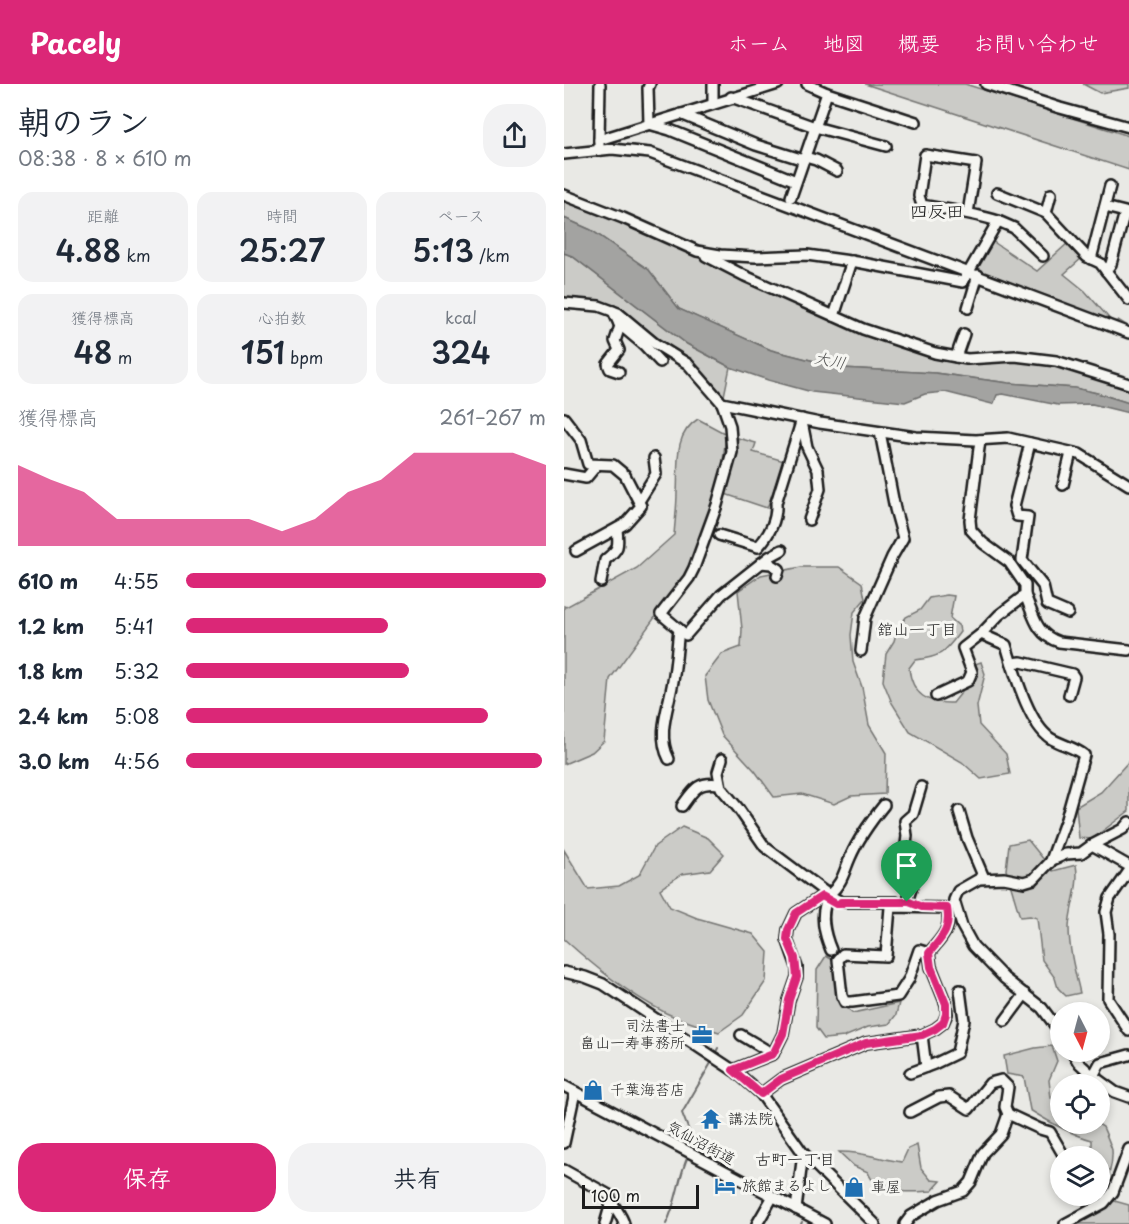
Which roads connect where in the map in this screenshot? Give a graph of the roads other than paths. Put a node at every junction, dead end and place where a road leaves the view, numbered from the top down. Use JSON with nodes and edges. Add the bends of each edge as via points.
{"nodes":[{"id":1,"x":600,"y":84,"type":"edge"},
{"id":2,"x":650,"y":84,"type":"edge"},
{"id":3,"x":713,"y":84,"type":"edge"},
{"id":4,"x":778,"y":84,"type":"edge"},
{"id":5,"x":807,"y":84,"type":"edge"},
{"id":6,"x":986,"y":84,"type":"edge"},
{"id":7,"x":827,"y":93,"type":"junction"},
{"id":8,"x":731,"y":98,"type":"junction"},
{"id":9,"x":712,"y":104,"type":"junction"},
{"id":10,"x":681,"y":114,"type":"junction"},
{"id":11,"x":916,"y":122,"type":"dead end"},
{"id":12,"x":649,"y":124,"type":"junction"},
{"id":13,"x":815,"y":127,"type":"junction"},
{"id":14,"x":1129,"y":127,"type":"edge"},
{"id":15,"x":599,"y":145,"type":"junction"},
{"id":16,"x":886,"y":146,"type":"dead end"},
{"id":17,"x":564,"y":154,"type":"edge"},
{"id":18,"x":804,"y":159,"type":"junction"},
{"id":19,"x":837,"y":171,"type":"dead end"},
{"id":20,"x":796,"y":181,"type":"junction"},
{"id":21,"x":1110,"y":186,"type":"dead end"},
{"id":22,"x":997,"y":193,"type":"dead end"},
{"id":23,"x":1050,"y":194,"type":"dead end"},
{"id":24,"x":564,"y":195,"type":"edge"},
{"id":25,"x":791,"y":196,"type":"dead end"},
{"id":26,"x":1105,"y":207,"type":"junction"},
{"id":27,"x":968,"y":213,"type":"junction"},
{"id":28,"x":1046,"y":213,"type":"junction"},
{"id":29,"x":998,"y":221,"type":"junction"},
{"id":30,"x":697,"y":251,"type":"junction"},
{"id":31,"x":1043,"y":256,"type":"dead end"},
{"id":32,"x":1091,"y":259,"type":"junction"},
{"id":33,"x":852,"y":261,"type":"junction"},
{"id":34,"x":1107,"y":271,"type":"junction"},
{"id":35,"x":974,"y":274,"type":"junction"},
{"id":36,"x":1128,"y":295,"type":"edge"},
{"id":37,"x":564,"y":303,"type":"edge"},
{"id":38,"x":968,"y":308,"type":"dead end"},
{"id":39,"x":613,"y":311,"type":"junction"},
{"id":40,"x":834,"y":316,"type":"junction"},
{"id":41,"x":619,"y":324,"type":"junction"},
{"id":42,"x":1129,"y":332,"type":"edge"},
{"id":43,"x":964,"y":334,"type":"dead end"},
{"id":44,"x":956,"y":357,"type":"junction"},
{"id":45,"x":660,"y":362,"type":"dead end"},
{"id":46,"x":619,"y":372,"type":"dead end"},
{"id":47,"x":1129,"y":384,"type":"edge"},
{"id":48,"x":722,"y":403,"type":"junction"},
{"id":49,"x":564,"y":418,"type":"edge"},
{"id":50,"x":802,"y":419,"type":"junction"},
{"id":51,"x":880,"y":432,"type":"junction"},
{"id":52,"x":980,"y":440,"type":"junction"},
{"id":53,"x":1029,"y":443,"type":"junction"},
{"id":54,"x":1071,"y":453,"type":"junction"},
{"id":55,"x":654,"y":458,"type":"dead end"},
{"id":56,"x":596,"y":466,"type":"junction"},
{"id":57,"x":564,"y":474,"type":"edge"},
{"id":58,"x":1063,"y":485,"type":"dead end"},
{"id":59,"x":1129,"y":485,"type":"edge"},
{"id":60,"x":639,"y":501,"type":"junction"},
{"id":61,"x":809,"y":520,"type":"dead end"},
{"id":62,"x":617,"y":529,"type":"junction"},
{"id":63,"x":719,"y":535,"type":"dead end"},
{"id":64,"x":782,"y":550,"type":"dead end"},
{"id":65,"x":576,"y":552,"type":"dead end"},
{"id":66,"x":761,"y":563,"type":"junction"},
{"id":67,"x":777,"y":576,"type":"dead end"},
{"id":68,"x":601,"y":582,"type":"dead end"},
{"id":69,"x":1025,"y":595,"type":"junction"},
{"id":70,"x":1068,"y":613,"type":"dead end"},
{"id":71,"x":679,"y":629,"type":"junction"},
{"id":72,"x":981,"y":634,"type":"junction"},
{"id":73,"x":1129,"y":650,"type":"edge"},
{"id":74,"x":861,"y":651,"type":"dead end"},
{"id":75,"x":1012,"y":663,"type":"junction"},
{"id":76,"x":1069,"y":695,"type":"dead end"},
{"id":77,"x":936,"y":696,"type":"dead end"},
{"id":78,"x":669,"y":759,"type":"dead end"},
{"id":79,"x":723,"y":759,"type":"dead end"},
{"id":80,"x":720,"y":784,"type":"junction"},
{"id":81,"x":921,"y":787,"type":"dead end"},
{"id":82,"x":884,"y":805,"type":"dead end"},
{"id":83,"x":682,"y":806,"type":"dead end"},
{"id":84,"x":959,"y":811,"type":"dead end"},
{"id":85,"x":1129,"y":822,"type":"edge"},
{"id":86,"x":1092,"y":845,"type":"junction"},
{"id":87,"x":1050,"y":863,"type":"junction"},
{"id":88,"x":1129,"y":867,"type":"edge"},
{"id":89,"x":1129,"y":871,"type":"edge"},
{"id":90,"x":984,"y":878,"type":"junction"},
{"id":91,"x":828,"y":897,"type":"junction"},
{"id":92,"x":907,"y":902,"type":"junction"},
{"id":93,"x":922,"y":907,"type":"junction"},
{"id":94,"x":951,"y":907,"type":"junction"},
{"id":95,"x":831,"y":950,"type":"dead end"},
{"id":96,"x":929,"y":953,"type":"junction"},
{"id":97,"x":564,"y":972,"type":"edge"},
{"id":98,"x":960,"y":990,"type":"dead end"},
{"id":99,"x":1025,"y":994,"type":"junction"},
{"id":100,"x":1050,"y":1019,"type":"edge"},
{"id":101,"x":1005,"y":1021,"type":"dead end"},
{"id":102,"x":1129,"y":1031,"type":"edge"},
{"id":103,"x":741,"y":1035,"type":"dead end"},
{"id":104,"x":922,"y":1035,"type":"junction"},
{"id":105,"x":773,"y":1054,"type":"junction"},
{"id":106,"x":1129,"y":1055,"type":"edge"},
{"id":107,"x":1078,"y":1062,"type":"edge"},
{"id":108,"x":927,"y":1067,"type":"junction"},
{"id":109,"x":733,"y":1070,"type":"junction"},
{"id":110,"x":910,"y":1073,"type":"dead end"},
{"id":111,"x":1091,"y":1074,"type":"edge"},
{"id":112,"x":1094,"y":1074,"type":"edge"},
{"id":113,"x":564,"y":1086,"type":"edge"},
{"id":114,"x":1110,"y":1088,"type":"edge"},
{"id":115,"x":575,"y":1092,"type":"junction"},
{"id":116,"x":761,"y":1094,"type":"junction"},
{"id":117,"x":1129,"y":1097,"type":"edge"},
{"id":118,"x":910,"y":1112,"type":"dead end"},
{"id":119,"x":1008,"y":1114,"type":"junction"},
{"id":120,"x":564,"y":1143,"type":"edge"},
{"id":121,"x":1058,"y":1146,"type":"edge"},
{"id":122,"x":1129,"y":1149,"type":"edge"},
{"id":123,"x":803,"y":1154,"type":"junction"},
{"id":124,"x":564,"y":1170,"type":"edge"},
{"id":125,"x":772,"y":1198,"type":"junction"},
{"id":126,"x":611,"y":1203,"type":"junction"},
{"id":127,"x":796,"y":1209,"type":"junction"},
{"id":128,"x":605,"y":1224,"type":"edge"},
{"id":129,"x":624,"y":1224,"type":"edge"},
{"id":130,"x":757,"y":1224,"type":"edge"},
{"id":131,"x":825,"y":1224,"type":"edge"},
{"id":132,"x":875,"y":1224,"type":"edge"},
{"id":133,"x":905,"y":1224,"type":"edge"},
{"id":134,"x":1065,"y":1224,"type":"edge"}],
"edges":[{"from":1,"to":15,"type":"street"},
{"from":2,"to":12,"type":"street"},
{"from":3,"to":9,"type":"street"},
{"from":4,"to":8,"type":"street"},
{"from":5,"to":7,"type":"street"},
{"from":6,"to":14,"type":"street"},
{"from":7,"to":11,"type":"street"},
{"from":7,"to":13,"type":"street"},
{"from":8,"to":9,"type":"street"},
{"from":8,"to":13,"type":"street"},
{"from":9,"to":10,"type":"street"},
{"from":10,"to":12,"type":"street"},
{"from":10,"to":18,"type":"street","via":[[756,145]]},
{"from":12,"to":15,"type":"street"},
{"from":12,"to":20,"type":"street"},
{"from":13,"to":16,"type":"street"},
{"from":13,"to":18,"type":"street"},
{"from":15,"to":17,"type":"street"},
{"from":15,"to":35,"type":"street","via":[[650,153]]},
{"from":18,"to":19,"type":"street","via":[[816,160]]},
{"from":18,"to":20,"type":"street"},
{"from":20,"to":25,"type":"street"},
{"from":21,"to":26,"type":"street"},
{"from":22,"to":28,"type":"street"},
{"from":23,"to":28,"type":"street"},
{"from":24,"to":30,"type":"street"},
{"from":26,"to":32,"type":"street"},
{"from":26,"to":34,"type":"street","via":[[1125,213]]},
{"from":27,"to":27,"type":"street","via":[[922,206],[919,196],[925,155],[976,163]]},
{"from":27,"to":29,"type":"street"},
{"from":28,"to":32,"type":"street"},
{"from":29,"to":31,"type":"street","via":[[1014,228]]},
{"from":29,"to":35,"type":"street"},
{"from":30,"to":33,"type":"street","via":[[754,257],[807,255]]},
{"from":30,"to":40,"type":"street"},
{"from":32,"to":34,"type":"street"},
{"from":33,"to":35,"type":"street","via":[[963,282]]},
{"from":33,"to":40,"type":"street"},
{"from":34,"to":36,"type":"street"},
{"from":35,"to":38,"type":"street"},
{"from":35,"to":42,"type":"street"},
{"from":37,"to":39,"type":"street"},
{"from":39,"to":41,"type":"street"},
{"from":39,"to":48,"type":"street","via":[[688,364]]},
{"from":40,"to":44,"type":"street","via":[[924,350]]},
{"from":41,"to":45,"type":"street"},
{"from":41,"to":46,"type":"street","via":[[615,341],[619,350],[608,364]]},
{"from":43,"to":44,"type":"street"},
{"from":44,"to":47,"type":"street","via":[[1015,356],[1056,361]]},
{"from":48,"to":50,"type":"street"},
{"from":48,"to":71,"type":"street","via":[[733,438],[729,468],[694,568],[661,614]]},
{"from":49,"to":56,"type":"street","via":[[581,440],[588,465]]},
{"from":50,"to":51,"type":"street"},
{"from":50,"to":61,"type":"street","via":[[820,489]]},
{"from":50,"to":63,"type":"street","via":[[768,536],[758,547]]},
{"from":51,"to":52,"type":"street"},
{"from":51,"to":74,"type":"street","via":[[903,538],[865,618]]},
{"from":52,"to":53,"type":"street","via":[[1008,438]]},
{"from":52,"to":69,"type":"street","via":[[971,530],[1009,562],[1025,585]]},
{"from":53,"to":54,"type":"street"},
{"from":53,"to":70,"type":"street","via":[[1014,506],[1017,516],[1028,518],[1022,560],[1043,586],[1047,604]]},
{"from":54,"to":58,"type":"street"},
{"from":54,"to":59,"type":"street"},
{"from":55,"to":60,"type":"street","via":[[656,474]]},
{"from":56,"to":57,"type":"street","via":[[586,478]]},
{"from":56,"to":60,"type":"street","via":[[613,465],[619,469]]},
{"from":60,"to":62,"type":"street","via":[[641,506]]},
{"from":62,"to":65,"type":"street"},
{"from":62,"to":68,"type":"street","via":[[618,546],[605,560]]},
{"from":64,"to":66,"type":"street"},
{"from":66,"to":67,"type":"street","via":[[779,569]]},
{"from":66,"to":71,"type":"street","via":[[721,595],[686,635]]},
{"from":69,"to":72,"type":"street"},
{"from":69,"to":73,"type":"street","via":[[1048,638]]},
{"from":71,"to":78,"type":"street","via":[[663,734],[663,747]]},
{"from":72,"to":75,"type":"street","via":[[1006,645]]},
{"from":72,"to":77,"type":"street","via":[[963,648],[972,672],[968,681]]},
{"from":75,"to":76,"type":"street","via":[[1072,674]]},
{"from":75,"to":87,"type":"street","via":[[1034,719],[1050,738],[1084,755]]},
{"from":79,"to":80,"type":"street","via":[[718,772]]},
{"from":80,"to":83,"type":"street","via":[[698,786]]},
{"from":80,"to":91,"type":"street","via":[[765,847]]},
{"from":81,"to":92,"type":"street","via":[[913,814],[905,821],[905,853],[914,880]]},
{"from":82,"to":91,"type":"street"},
{"from":84,"to":90,"type":"street"},
{"from":85,"to":86,"type":"street"},
{"from":86,"to":87,"type":"street","via":[[1081,853],[1066,854]]},
{"from":86,"to":88,"type":"street"},
{"from":87,"to":90,"type":"street","via":[[1034,879],[1024,882]]},
{"from":89,"to":102,"type":"street","via":[[1110,898],[1106,912],[1108,999]]},
{"from":90,"to":94,"type":"street","via":[[958,891]]},
{"from":91,"to":92,"type":"street","via":[[836,904]]},
{"from":91,"to":95,"type":"street","via":[[824,933]]},
{"from":91,"to":105,"type":"street","via":[[822,896],[796,913],[788,930],[797,977],[783,1034]]},
{"from":92,"to":93,"type":"street"},
{"from":93,"to":94,"type":"street"},
{"from":93,"to":96,"type":"street","via":[[890,907],[886,956],[840,956],[845,1002],[898,996],[919,950]]},
{"from":94,"to":96,"type":"street","via":[[945,934]]},
{"from":94,"to":99,"type":"street","via":[[973,946]]},
{"from":96,"to":104,"type":"street","via":[[946,1014],[943,1023]]},
{"from":97,"to":109,"type":"street","via":[[603,984]]},
{"from":98,"to":108,"type":"street","via":[[964,1020],[957,1053]]},
{"from":99,"to":100,"type":"street"},
{"from":99,"to":101,"type":"street"},
{"from":103,"to":105,"type":"street"},
{"from":104,"to":108,"type":"street"},
{"from":104,"to":116,"type":"street","via":[[866,1043],[781,1079]]},
{"from":105,"to":109,"type":"street"},
{"from":106,"to":112,"type":"street","via":[[1100,1063]]},
{"from":107,"to":111,"type":"street"},
{"from":108,"to":110,"type":"street"},
{"from":109,"to":116,"type":"street"},
{"from":113,"to":115,"type":"street","name":"気仙沼街道"},
{"from":114,"to":117,"type":"street"},
{"from":115,"to":120,"type":"street"},
{"from":115,"to":125,"type":"street","name":"気仙沼街道"},
{"from":116,"to":123,"type":"street"},
{"from":118,"to":119,"type":"street","via":[[949,1096],[969,1109],[990,1083],[1001,1080],[1008,1087]]},
{"from":119,"to":121,"type":"street","via":[[1050,1132]]},
{"from":119,"to":133,"type":"street","via":[[1001,1134],[983,1153],[963,1191],[929,1205]]},
{"from":122,"to":134,"type":"street","via":[[1113,1192],[1104,1203]]},
{"from":123,"to":127,"type":"street"},
{"from":123,"to":132,"type":"street"},
{"from":124,"to":126,"type":"street","via":[[609,1196]]},
{"from":125,"to":127,"type":"street","name":"気仙沼街道"},
{"from":125,"to":130,"type":"street"},
{"from":126,"to":128,"type":"street"},
{"from":126,"to":129,"type":"street"},
{"from":127,"to":131,"type":"street","name":"気仙沼街道"}]}
